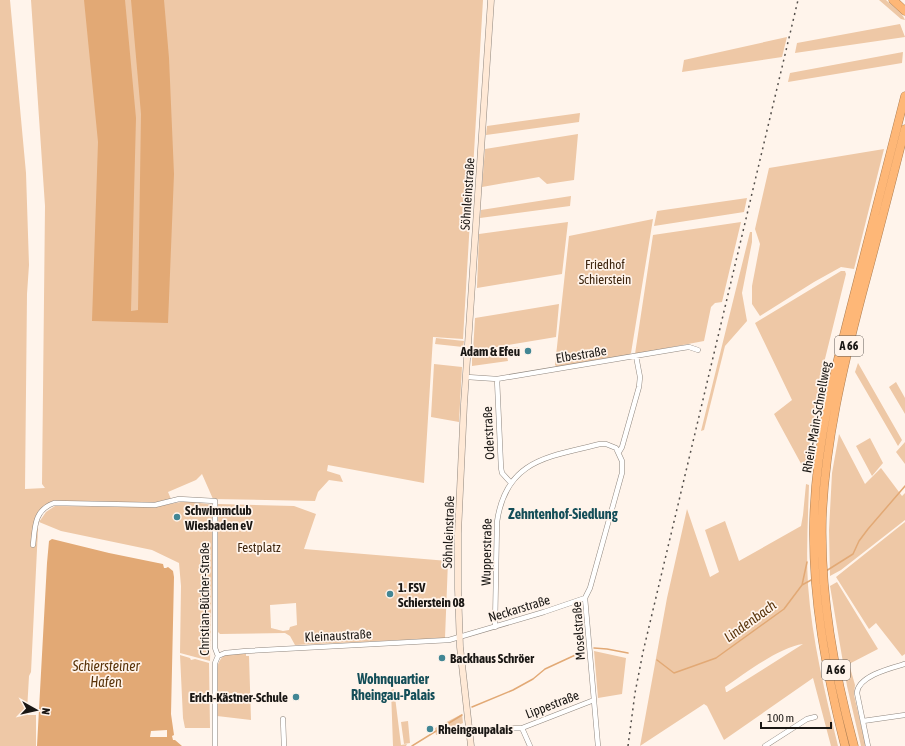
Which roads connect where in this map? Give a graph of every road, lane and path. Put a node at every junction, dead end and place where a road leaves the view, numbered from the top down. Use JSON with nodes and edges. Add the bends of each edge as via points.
{"nodes":[{"id":1,"x":491,"y":0,"type":"edge"},
{"id":2,"x":893,"y":0,"type":"edge"},
{"id":3,"x":905,"y":11,"type":"edge"},
{"id":4,"x":905,"y":96,"type":"edge"},
{"id":5,"x":905,"y":129,"type":"edge"},
{"id":6,"x":698,"y":350,"type":"dead end"},
{"id":7,"x":636,"y":356,"type":"junction"},
{"id":8,"x":467,"y":377,"type":"junction"},
{"id":9,"x":497,"y":379,"type":"junction"},
{"id":10,"x":619,"y":452,"type":"junction"},
{"id":11,"x":511,"y":483,"type":"junction"},
{"id":12,"x":33,"y":545,"type":"dead end"},
{"id":13,"x":819,"y":569,"type":"junction"},
{"id":14,"x":820,"y":594,"type":"junction"},
{"id":15,"x":585,"y":598,"type":"junction"},
{"id":16,"x":496,"y":626,"type":"junction"},
{"id":17,"x":460,"y":638,"type":"junction"},
{"id":18,"x":218,"y":656,"type":"junction"},
{"id":19,"x":905,"y":664,"type":"edge"},
{"id":20,"x":594,"y":700,"type":"junction"},
{"id":21,"x":905,"y":715,"type":"edge"},
{"id":22,"x":815,"y":717,"type":"dead end"},
{"id":23,"x":283,"y":719,"type":"dead end"},
{"id":24,"x":863,"y":721,"type":"junction"},
{"id":25,"x":522,"y":728,"type":"junction"},
{"id":26,"x":469,"y":730,"type":"junction"},
{"id":27,"x":215,"y":746,"type":"edge"},
{"id":28,"x":284,"y":746,"type":"edge"},
{"id":29,"x":471,"y":746,"type":"edge"},
{"id":30,"x":530,"y":746,"type":"edge"},
{"id":31,"x":598,"y":746,"type":"edge"},
{"id":32,"x":765,"y":746,"type":"edge"},
{"id":33,"x":845,"y":746,"type":"edge"},
{"id":34,"x":854,"y":746,"type":"edge"},
{"id":35,"x":868,"y":746,"type":"edge"}],
"edges":[{"from":1,"to":8,"type":"street","name":"Söhnleinstraße"},
{"from":2,"to":3,"type":"highway"},
{"from":4,"to":13,"type":"highway","name":"Rhein-Main-Schnellweg","number":"A 66","via":[[844,331],[825,421],[815,495],[814,525]]},
{"from":5,"to":13,"type":"highway","name":"Rhein-Main-Schnellweg","number":"A 66","via":[[854,326],[834,415],[828,453]]},
{"from":6,"to":7,"type":"street","name":"Elbestraße","via":[[689,347]]},
{"from":7,"to":9,"type":"street","name":"Elbestraße"},
{"from":7,"to":10,"type":"street","name":"Moselstraße","via":[[639,387]]},
{"from":8,"to":9,"type":"street","name":"Elbestraße"},
{"from":8,"to":17,"type":"street","name":"Söhnleinstraße","via":[[458,533]]},
{"from":9,"to":11,"type":"street","name":"Oderstraße","via":[[501,468]]},
{"from":10,"to":11,"type":"street","name":"Wupperstraße","via":[[613,446],[600,444],[549,457],[528,466]]},
{"from":10,"to":15,"type":"street","name":"Moselstraße","via":[[622,473],[596,569]]},
{"from":11,"to":16,"type":"street","name":"Wupperstraße","via":[[500,505],[496,522]]},
{"from":12,"to":18,"type":"street","name":"Christian-Bücher-Straße","via":[[38,515],[54,503],[155,505],[179,499],[215,501],[215,648]]},
{"from":13,"to":14,"type":"highway","name":"Rhein-Main-Schnellweg","number":"A 66"},
{"from":14,"to":33,"type":"highway","name":"Rhein-Main-Schnellweg","number":"A 66","via":[[827,667]]},
{"from":14,"to":34,"type":"highway","name":"Rhein-Main-Schnellweg","number":"A 66"},
{"from":15,"to":16,"type":"street","name":"Neckarstraße"},
{"from":15,"to":20,"type":"street","name":"Moselstraße"},
{"from":16,"to":17,"type":"street","name":"Neckarstraße"},
{"from":17,"to":18,"type":"street","name":"Kleinaustraße","via":[[436,642],[246,651]]},
{"from":17,"to":26,"type":"street","name":"Söhnleinstraße"},
{"from":18,"to":27,"type":"street","name":"Christian-Bücher-Straße","via":[[215,663]]},
{"from":19,"to":24,"type":"street","via":[[879,672],[858,688]]},
{"from":20,"to":25,"type":"street","name":"Lippestraße"},
{"from":20,"to":31,"type":"street","name":"Moselstraße"},
{"from":21,"to":24,"type":"street"},
{"from":22,"to":32,"type":"street","via":[[807,719]]},
{"from":23,"to":28,"type":"street"},
{"from":24,"to":35,"type":"street"},
{"from":25,"to":26,"type":"street","name":"Lippestraße"},
{"from":25,"to":30,"type":"street"},
{"from":26,"to":29,"type":"street","name":"Söhnleinstraße"}]}
